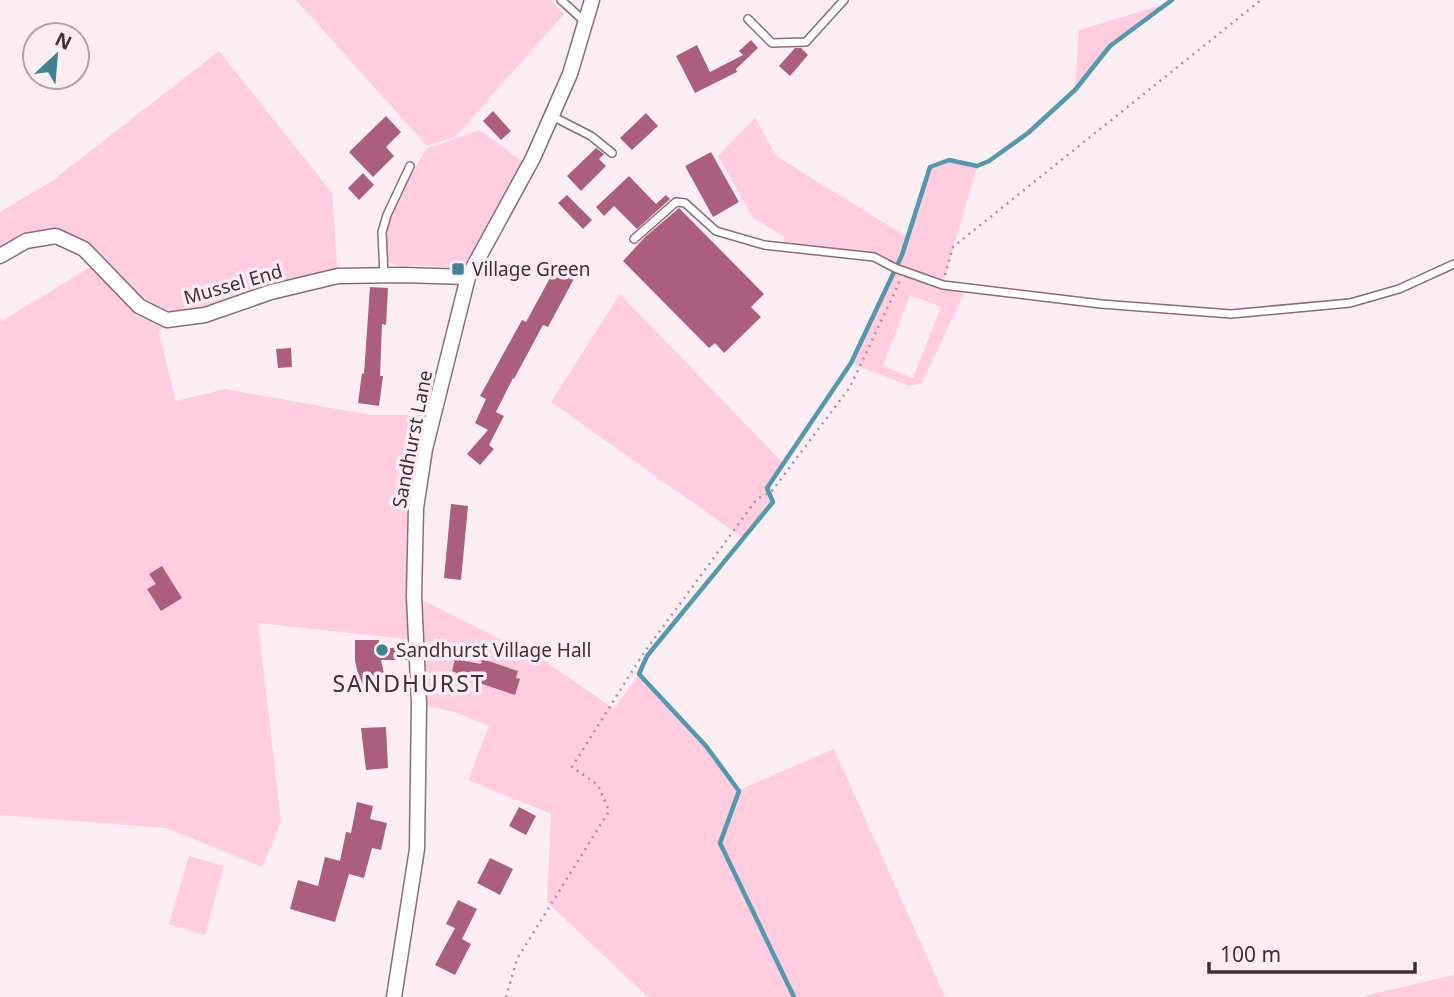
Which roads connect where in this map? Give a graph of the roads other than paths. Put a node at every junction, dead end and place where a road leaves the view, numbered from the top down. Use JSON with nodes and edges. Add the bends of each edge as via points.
{"nodes":[{"id":1,"x":561,"y":0,"type":"edge"},
{"id":2,"x":592,"y":0,"type":"edge"},
{"id":3,"x":844,"y":0,"type":"edge"},
{"id":4,"x":748,"y":19,"type":"dead end"},
{"id":5,"x":584,"y":21,"type":"junction"},
{"id":6,"x":552,"y":116,"type":"junction"},
{"id":7,"x":612,"y":153,"type":"dead end"},
{"id":8,"x":410,"y":166,"type":"dead end"},
{"id":9,"x":635,"y":239,"type":"dead end"},
{"id":10,"x":0,"y":256,"type":"edge"},
{"id":11,"x":1454,"y":264,"type":"edge"},
{"id":12,"x":384,"y":275,"type":"junction"},
{"id":13,"x":468,"y":277,"type":"junction"},
{"id":14,"x":394,"y":997,"type":"edge"}],
"edges":[{"from":1,"to":5,"type":"lane"},
{"from":2,"to":5,"type":"street","name":"Sandhurst Lane"},
{"from":3,"to":4,"type":"lane","via":[[806,43],[772,43]]},
{"from":5,"to":6,"type":"street","name":"Sandhurst Lane","via":[[570,74]]},
{"from":6,"to":7,"type":"lane"},
{"from":6,"to":13,"type":"street","name":"Sandhurst Lane"},
{"from":8,"to":12,"type":"lane","via":[[382,232]]},
{"from":9,"to":11,"type":"lane","via":[[676,202],[685,202],[716,231],[764,245],[874,257],[943,285],[1231,314],[1349,303],[1399,289]]},
{"from":10,"to":12,"type":"street","name":"Mussel End","via":[[26,241],[56,236],[83,249],[139,306],[167,320],[205,315],[338,276]]},
{"from":12,"to":13,"type":"street","name":"Mussel End"},
{"from":13,"to":14,"type":"street","name":"Sandhurst Lane","via":[[433,415],[416,508],[417,849]]}]}
